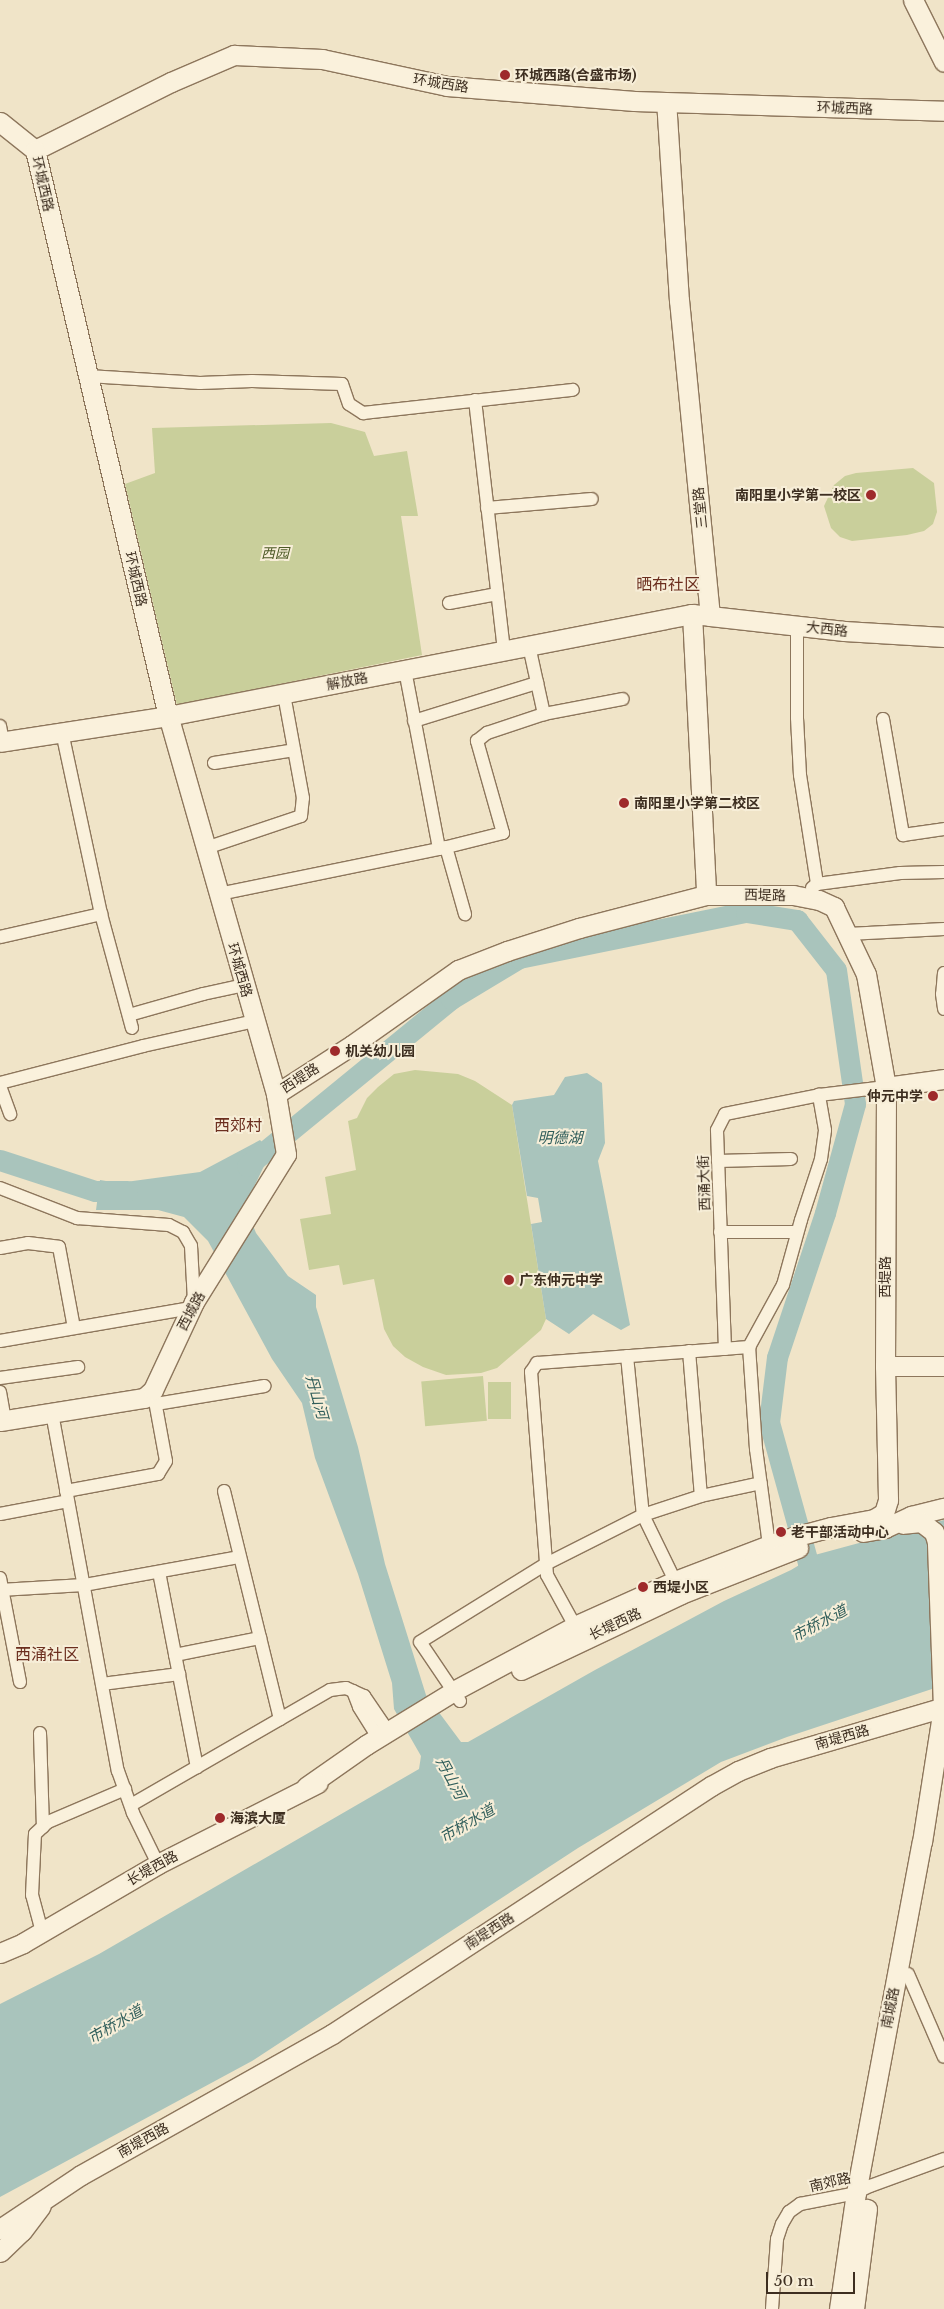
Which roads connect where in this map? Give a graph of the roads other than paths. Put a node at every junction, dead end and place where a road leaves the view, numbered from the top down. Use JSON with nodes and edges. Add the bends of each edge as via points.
{"nodes":[{"id":1,"x":913,"y":0,"type":"edge"},
{"id":2,"x":944,"y":62,"type":"edge"},
{"id":3,"x":666,"y":102,"type":"junction"},
{"id":4,"x":944,"y":111,"type":"edge"},
{"id":5,"x":0,"y":122,"type":"edge"},
{"id":6,"x":35,"y":150,"type":"junction"},
{"id":7,"x":88,"y":376,"type":"junction"},
{"id":8,"x":573,"y":390,"type":"dead end"},
{"id":9,"x":475,"y":400,"type":"junction"},
{"id":10,"x":592,"y":500,"type":"dead end"},
{"id":11,"x":487,"y":508,"type":"junction"},
{"id":12,"x":498,"y":594,"type":"junction"},
{"id":13,"x":449,"y":602,"type":"dead end"},
{"id":14,"x":701,"y":615,"type":"junction"},
{"id":15,"x":797,"y":626,"type":"junction"},
{"id":16,"x":944,"y":638,"type":"edge"},
{"id":17,"x":528,"y":646,"type":"junction"},
{"id":18,"x":504,"y":651,"type":"junction"},
{"id":19,"x":404,"y":670,"type":"junction"},
{"id":20,"x":537,"y":683,"type":"junction"},
{"id":21,"x":284,"y":694,"type":"junction"},
{"id":22,"x":624,"y":698,"type":"dead end"},
{"id":23,"x":544,"y":714,"type":"junction"},
{"id":24,"x":168,"y":716,"type":"junction"},
{"id":25,"x":882,"y":719,"type":"dead end"},
{"id":26,"x":414,"y":721,"type":"junction"},
{"id":27,"x":62,"y":732,"type":"junction"},
{"id":28,"x":1,"y":736,"type":"edge"},
{"id":29,"x":294,"y":750,"type":"junction"},
{"id":30,"x":214,"y":763,"type":"dead end"},
{"id":31,"x":944,"y":829,"type":"edge"},
{"id":32,"x":206,"y":848,"type":"junction"},
{"id":33,"x":442,"y":848,"type":"junction"},
{"id":34,"x":944,"y":872,"type":"edge"},
{"id":35,"x":817,"y":884,"type":"junction"},
{"id":36,"x":219,"y":894,"type":"junction"},
{"id":37,"x":706,"y":894,"type":"junction"},
{"id":38,"x":802,"y":896,"type":"junction"},
{"id":39,"x":101,"y":914,"type":"junction"},
{"id":40,"x":465,"y":914,"type":"dead end"},
{"id":41,"x":944,"y":929,"type":"edge"},
{"id":42,"x":848,"y":934,"type":"junction"},
{"id":43,"x":0,"y":937,"type":"edge"},
{"id":44,"x":944,"y":973,"type":"edge"},
{"id":45,"x":245,"y":985,"type":"junction"},
{"id":46,"x":944,"y":1009,"type":"edge"},
{"id":47,"x":255,"y":1021,"type":"junction"},
{"id":48,"x":944,"y":1079,"type":"edge"},
{"id":49,"x":0,"y":1084,"type":"edge"},
{"id":50,"x":944,"y":1084,"type":"edge"},
{"id":51,"x":886,"y":1087,"type":"junction"},
{"id":52,"x":276,"y":1094,"type":"junction"},
{"id":53,"x":819,"y":1095,"type":"junction"},
{"id":54,"x":10,"y":1114,"type":"dead end"},
{"id":55,"x":791,"y":1159,"type":"dead end"},
{"id":56,"x":718,"y":1161,"type":"junction"},
{"id":57,"x":0,"y":1188,"type":"edge"},
{"id":58,"x":720,"y":1232,"type":"junction"},
{"id":59,"x":797,"y":1232,"type":"junction"},
{"id":60,"x":0,"y":1248,"type":"edge"},
{"id":61,"x":193,"y":1305,"type":"junction"},
{"id":62,"x":74,"y":1328,"type":"junction"},
{"id":63,"x":0,"y":1342,"type":"edge"},
{"id":64,"x":748,"y":1347,"type":"junction"},
{"id":65,"x":724,"y":1348,"type":"junction"},
{"id":66,"x":689,"y":1351,"type":"junction"},
{"id":67,"x":627,"y":1356,"type":"junction"},
{"id":68,"x":885,"y":1366,"type":"junction"},
{"id":69,"x":944,"y":1366,"type":"edge"},
{"id":70,"x":78,"y":1367,"type":"dead end"},
{"id":71,"x":0,"y":1378,"type":"edge"},
{"id":72,"x":265,"y":1386,"type":"dead end"},
{"id":73,"x":0,"y":1392,"type":"edge"},
{"id":74,"x":154,"y":1397,"type":"junction"},
{"id":75,"x":52,"y":1413,"type":"junction"},
{"id":76,"x":3,"y":1421,"type":"edge"},
{"id":77,"x":761,"y":1483,"type":"junction"},
{"id":78,"x":224,"y":1491,"type":"dead end"},
{"id":79,"x":888,"y":1493,"type":"junction"},
{"id":80,"x":67,"y":1496,"type":"junction"},
{"id":81,"x":701,"y":1496,"type":"junction"},
{"id":82,"x":944,"y":1508,"type":"edge"},
{"id":83,"x":0,"y":1514,"type":"edge"},
{"id":84,"x":643,"y":1515,"type":"junction"},
{"id":85,"x":917,"y":1519,"type":"junction"},
{"id":86,"x":833,"y":1532,"type":"junction"},
{"id":87,"x":779,"y":1546,"type":"junction"},
{"id":88,"x":240,"y":1557,"type":"junction"},
{"id":89,"x":546,"y":1564,"type":"junction"},
{"id":90,"x":159,"y":1572,"type":"junction"},
{"id":91,"x":84,"y":1584,"type":"junction"},
{"id":92,"x":1,"y":1586,"type":"edge"},
{"id":93,"x":678,"y":1587,"type":"junction"},
{"id":94,"x":575,"y":1626,"type":"junction"},
{"id":95,"x":260,"y":1638,"type":"junction"},
{"id":96,"x":175,"y":1655,"type":"junction"},
{"id":97,"x":179,"y":1674,"type":"junction"},
{"id":98,"x":20,"y":1682,"type":"dead end"},
{"id":99,"x":102,"y":1684,"type":"junction"},
{"id":100,"x":449,"y":1700,"type":"junction"},
{"id":101,"x":943,"y":1703,"type":"edge"},
{"id":102,"x":280,"y":1719,"type":"junction"},
{"id":103,"x":40,"y":1733,"type":"dead end"},
{"id":104,"x":389,"y":1733,"type":"junction"},
{"id":105,"x":197,"y":1767,"type":"junction"},
{"id":106,"x":944,"y":1777,"type":"edge"},
{"id":107,"x":125,"y":1789,"type":"junction"},
{"id":108,"x":131,"y":1805,"type":"junction"},
{"id":109,"x":43,"y":1827,"type":"junction"},
{"id":110,"x":158,"y":1864,"type":"junction"},
{"id":111,"x":42,"y":1932,"type":"junction"},
{"id":112,"x":0,"y":1953,"type":"edge"},
{"id":113,"x":908,"y":1974,"type":"junction"},
{"id":114,"x":944,"y":2057,"type":"edge"},
{"id":115,"x":944,"y":2159,"type":"edge"},
{"id":116,"x":863,"y":2189,"type":"junction"},
{"id":117,"x":51,"y":2194,"type":"junction"},
{"id":118,"x":0,"y":2229,"type":"edge"},
{"id":119,"x":0,"y":2252,"type":"edge"},
{"id":120,"x":772,"y":2309,"type":"edge"},
{"id":121,"x":839,"y":2309,"type":"edge"},
{"id":122,"x":854,"y":2309,"type":"edge"}],
"edges":[{"from":1,"to":2,"type":"street"},
{"from":3,"to":4,"type":"street","name":"环城西路"},
{"from":3,"to":6,"type":"street","name":"环城西路","via":[[447,86],[322,59],[234,55],[171,82]]},
{"from":3,"to":14,"type":"street","name":"三堂路"},
{"from":5,"to":6,"type":"street"},
{"from":6,"to":7,"type":"street","name":"环城西路"},
{"from":7,"to":9,"type":"street","via":[[200,383],[342,384],[349,404],[363,413]]},
{"from":7,"to":24,"type":"street","name":"环城西路"},
{"from":8,"to":9,"type":"street"},
{"from":9,"to":11,"type":"street"},
{"from":10,"to":11,"type":"street"},
{"from":11,"to":12,"type":"street"},
{"from":12,"to":13,"type":"street"},
{"from":12,"to":18,"type":"street"},
{"from":14,"to":15,"type":"street","name":"大西路"},
{"from":14,"to":17,"type":"street","name":"解放路"},
{"from":14,"to":37,"type":"street","name":"三堂路"},
{"from":15,"to":16,"type":"street","name":"大西路"},
{"from":15,"to":35,"type":"street","via":[[800,775]]},
{"from":17,"to":18,"type":"street","name":"解放路"},
{"from":17,"to":20,"type":"street"},
{"from":18,"to":19,"type":"street","name":"解放路"},
{"from":19,"to":21,"type":"street","name":"解放路"},
{"from":19,"to":26,"type":"street"},
{"from":20,"to":23,"type":"street"},
{"from":20,"to":26,"type":"street"},
{"from":21,"to":24,"type":"street","name":"解放路"},
{"from":21,"to":29,"type":"street"},
{"from":22,"to":23,"type":"street"},
{"from":23,"to":33,"type":"street","via":[[487,733],[477,741],[503,833]]},
{"from":24,"to":27,"type":"street","name":"解放路"},
{"from":24,"to":32,"type":"street","name":"环城西路"},
{"from":25,"to":31,"type":"street","via":[[903,835]]},
{"from":26,"to":33,"type":"street"},
{"from":27,"to":28,"type":"street","name":"解放路"},
{"from":27,"to":39,"type":"street"},
{"from":29,"to":30,"type":"street"},
{"from":29,"to":32,"type":"street","via":[[302,816]]},
{"from":32,"to":36,"type":"street","name":"环城西路"},
{"from":33,"to":36,"type":"street"},
{"from":33,"to":40,"type":"street"},
{"from":34,"to":35,"type":"street","via":[[900,873]]},
{"from":35,"to":38,"type":"street"},
{"from":36,"to":45,"type":"street","name":"环城西路"},
{"from":37,"to":38,"type":"street","name":"西堤路"},
{"from":37,"to":52,"type":"street","name":"西堤路","via":[[507,950],[458,970]]},
{"from":38,"to":42,"type":"street","name":"西堤路","via":[[832,905]]},
{"from":39,"to":43,"type":"street"},
{"from":39,"to":45,"type":"street","via":[[131,1022],[203,994]]},
{"from":41,"to":42,"type":"street"},
{"from":42,"to":51,"type":"street","name":"西堤路","via":[[866,974]]},
{"from":44,"to":46,"type":"street"},
{"from":45,"to":47,"type":"street","name":"环城西路"},
{"from":47,"to":49,"type":"street","via":[[143,1046]]},
{"from":47,"to":52,"type":"street","name":"环城西路"},
{"from":48,"to":51,"type":"street"},
{"from":49,"to":54,"type":"street"},
{"from":50,"to":51,"type":"street"},
{"from":51,"to":53,"type":"street"},
{"from":51,"to":68,"type":"street","name":"西堤路"},
{"from":52,"to":61,"type":"street","name":"西城路","via":[[286,1154]]},
{"from":53,"to":56,"type":"street","name":"西涌大街","via":[[725,1114],[717,1130]]},
{"from":53,"to":59,"type":"street","via":[[825,1130],[821,1159]]},
{"from":55,"to":56,"type":"street"},
{"from":56,"to":58,"type":"street","name":"西涌大街"},
{"from":57,"to":61,"type":"street","via":[[77,1218],[169,1225],[183,1232],[191,1246]]},
{"from":58,"to":59,"type":"street"},
{"from":58,"to":65,"type":"street","name":"西涌大街"},
{"from":59,"to":64,"type":"street","via":[[783,1285]]},
{"from":60,"to":62,"type":"street","via":[[28,1243],[59,1247]]},
{"from":61,"to":62,"type":"street"},
{"from":61,"to":74,"type":"street","name":"西城路"},
{"from":62,"to":63,"type":"street"},
{"from":64,"to":65,"type":"street"},
{"from":64,"to":77,"type":"street"},
{"from":65,"to":66,"type":"street"},
{"from":66,"to":67,"type":"street"},
{"from":66,"to":81,"type":"street"},
{"from":67,"to":84,"type":"street"},
{"from":67,"to":89,"type":"street","via":[[537,1363],[531,1372]]},
{"from":68,"to":69,"type":"street"},
{"from":68,"to":79,"type":"street","name":"西堤路"},
{"from":70,"to":71,"type":"street"},
{"from":72,"to":74,"type":"street"},
{"from":73,"to":76,"type":"street"},
{"from":74,"to":75,"type":"street"},
{"from":74,"to":80,"type":"street","via":[[166,1461],[158,1474]]},
{"from":75,"to":76,"type":"street"},
{"from":75,"to":80,"type":"street"},
{"from":77,"to":81,"type":"street"},
{"from":77,"to":87,"type":"street"},
{"from":78,"to":88,"type":"street"},
{"from":79,"to":85,"type":"street","name":"南城路","via":[[901,1512]]},
{"from":79,"to":86,"type":"street","name":"长堤西路","via":[[887,1506],[880,1516]]},
{"from":80,"to":83,"type":"street"},
{"from":80,"to":91,"type":"street"},
{"from":81,"to":84,"type":"street"},
{"from":82,"to":85,"type":"street"},
{"from":84,"to":89,"type":"street"},
{"from":84,"to":93,"type":"street"},
{"from":85,"to":86,"type":"street","name":"长堤西路","via":[[885,1528]]},
{"from":85,"to":101,"type":"street","name":"南城路","via":[[934,1532],[938,1542]]},
{"from":86,"to":87,"type":"street","name":"长堤西路"},
{"from":87,"to":93,"type":"street","name":"长堤西路"},
{"from":88,"to":90,"type":"street"},
{"from":88,"to":95,"type":"street"},
{"from":89,"to":94,"type":"street","via":[[547,1575]]},
{"from":89,"to":100,"type":"street","via":[[420,1642]]},
{"from":90,"to":91,"type":"street"},
{"from":90,"to":96,"type":"street"},
{"from":91,"to":92,"type":"street"},
{"from":91,"to":99,"type":"street"},
{"from":92,"to":98,"type":"street"},
{"from":93,"to":94,"type":"street","name":"长堤西路"},
{"from":93,"to":100,"type":"street","name":"长堤西路"},
{"from":94,"to":100,"type":"street","name":"长堤西路"},
{"from":95,"to":96,"type":"street"},
{"from":95,"to":102,"type":"street"},
{"from":96,"to":97,"type":"street"},
{"from":97,"to":99,"type":"street"},
{"from":97,"to":105,"type":"street"},
{"from":99,"to":107,"type":"street","via":[[118,1770]]},
{"from":100,"to":104,"type":"street","name":"长堤西路"},
{"from":101,"to":116,"type":"street","name":"南城路"},
{"from":101,"to":117,"type":"street","name":"南堤西路","via":[[738,1771],[332,2034]]},
{"from":102,"to":104,"type":"street","via":[[330,1690],[346,1688],[364,1696]]},
{"from":102,"to":105,"type":"street"},
{"from":103,"to":109,"type":"street"},
{"from":104,"to":110,"type":"street","name":"长堤西路","via":[[306,1787]]},
{"from":105,"to":108,"type":"street"},
{"from":106,"to":113,"type":"street","name":"南城路"},
{"from":107,"to":108,"type":"street"},
{"from":107,"to":109,"type":"street"},
{"from":108,"to":110,"type":"street"},
{"from":109,"to":111,"type":"street","via":[[35,1834],[32,1895]]},
{"from":110,"to":111,"type":"street","name":"长堤西路"},
{"from":111,"to":112,"type":"street","name":"长堤西路"},
{"from":113,"to":114,"type":"street"},
{"from":113,"to":116,"type":"street","name":"南城路"},
{"from":115,"to":116,"type":"street","name":"南郊路"},
{"from":116,"to":120,"type":"street","name":"南郊路","via":[[800,2204],[789,2212],[777,2239]]},
{"from":116,"to":121,"type":"street","name":"南城路"},
{"from":116,"to":122,"type":"street","name":"南城路"},
{"from":117,"to":118,"type":"street","name":"南堤西路"},
{"from":117,"to":119,"type":"street","name":"南堤西路","via":[[22,2231]]}]}
